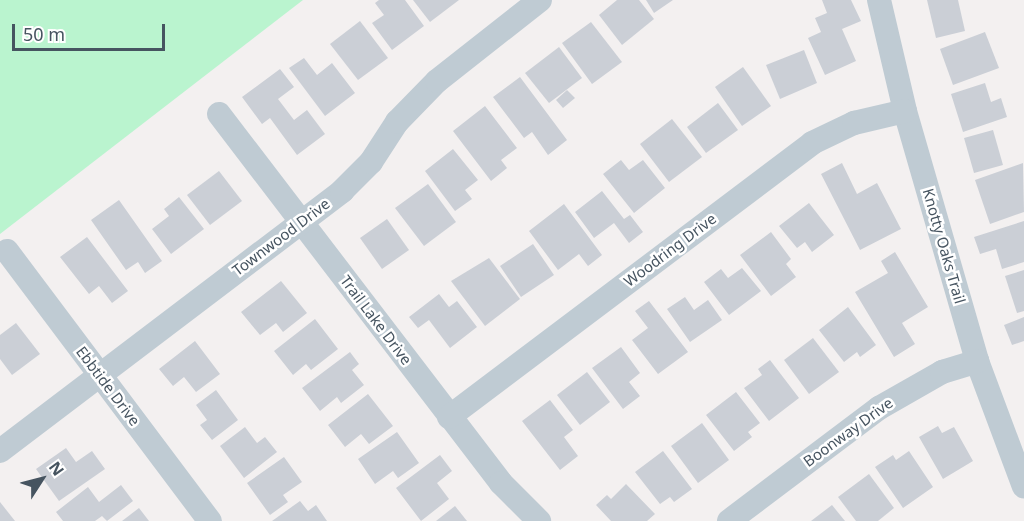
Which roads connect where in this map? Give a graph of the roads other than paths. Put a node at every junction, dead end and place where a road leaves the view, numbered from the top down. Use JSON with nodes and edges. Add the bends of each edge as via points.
{"nodes":[{"id":1,"x":540,"y":0,"type":"edge"},
{"id":2,"x":879,"y":0,"type":"edge"},
{"id":3,"x":905,"y":111,"type":"junction"},
{"id":4,"x":219,"y":114,"type":"dead end"},
{"id":5,"x":301,"y":223,"type":"junction"},
{"id":6,"x":7,"y":251,"type":"dead end"},
{"id":7,"x":977,"y":361,"type":"junction"},
{"id":8,"x":99,"y":374,"type":"junction"},
{"id":9,"x":449,"y":417,"type":"junction"},
{"id":10,"x":0,"y":451,"type":"edge"},
{"id":11,"x":1024,"y":487,"type":"edge"},
{"id":12,"x":210,"y":521,"type":"edge"},
{"id":13,"x":539,"y":521,"type":"edge"},
{"id":14,"x":729,"y":521,"type":"edge"}],
"edges":[{"from":1,"to":5,"type":"street","name":"Townwood Drive","via":[[437,81],[397,122],[370,162]]},
{"from":2,"to":3,"type":"street","name":"Knotty Oaks Trail"},
{"from":3,"to":7,"type":"street","name":"Knotty Oaks Trail"},
{"from":3,"to":9,"type":"street","name":"Woodring Drive","via":[[854,123],[812,143]]},
{"from":4,"to":5,"type":"street","name":"Trail Lake Drive"},
{"from":5,"to":8,"type":"street","name":"Townwood Drive"},
{"from":5,"to":9,"type":"street","name":"Trail Lake Drive"},
{"from":6,"to":8,"type":"street","name":"Ebbtide Drive"},
{"from":7,"to":11,"type":"street","name":"Knotty Oaks Trail"},
{"from":7,"to":14,"type":"street","name":"Boonway Drive","via":[[942,372],[879,408]]},
{"from":8,"to":10,"type":"street","name":"Townwood Drive"},
{"from":8,"to":12,"type":"street","name":"Ebbtide Drive"},
{"from":9,"to":13,"type":"street","name":"Trail Lake Drive","via":[[501,483]]}]}
